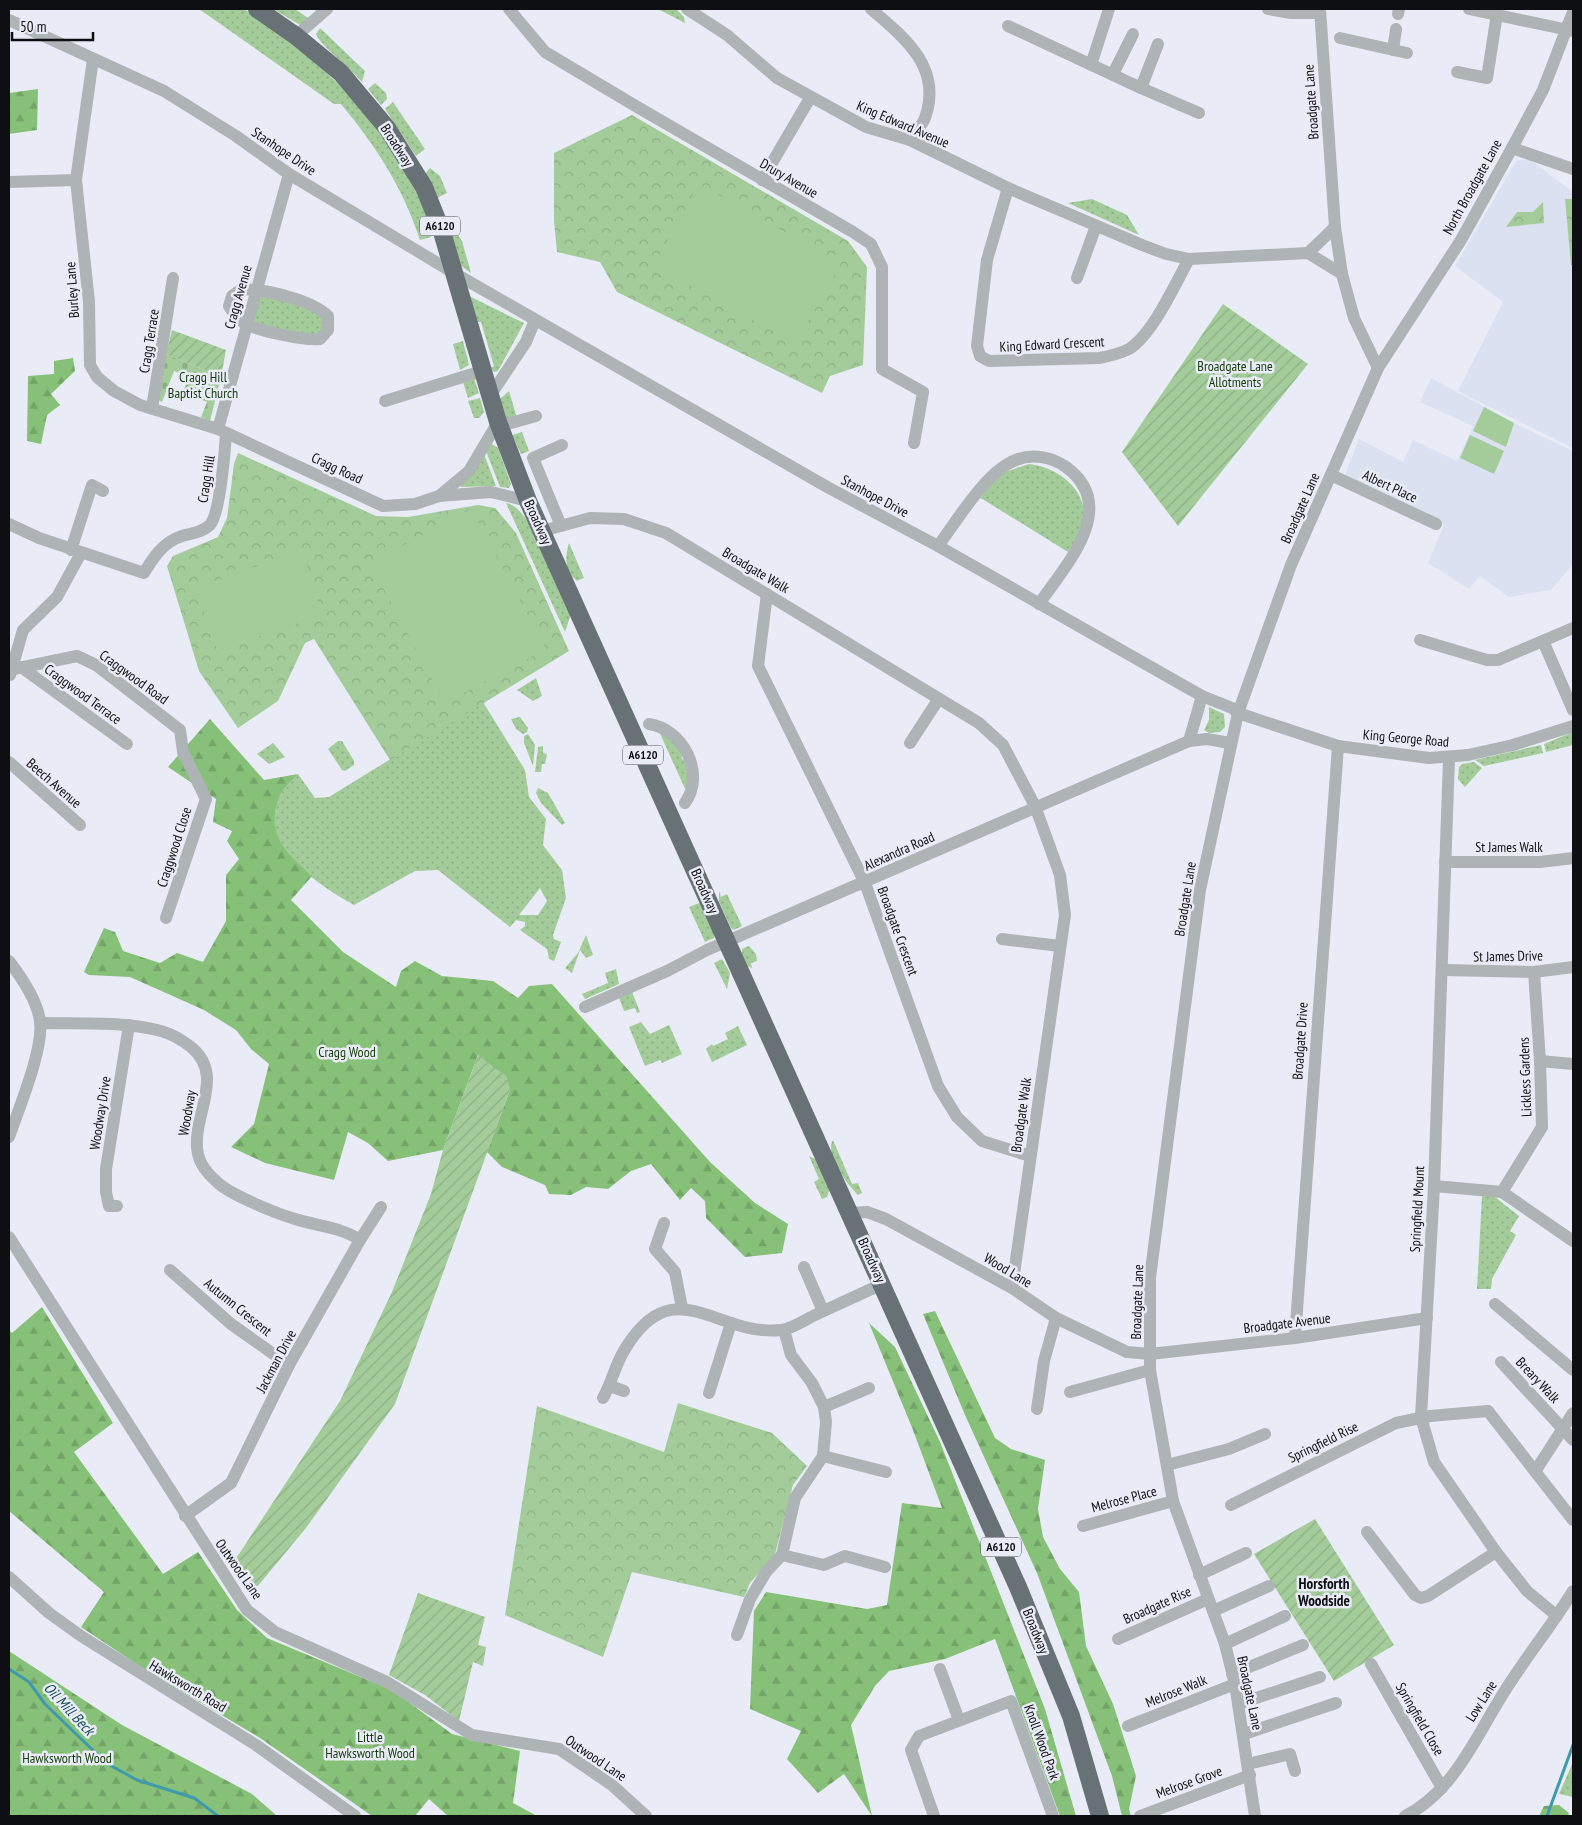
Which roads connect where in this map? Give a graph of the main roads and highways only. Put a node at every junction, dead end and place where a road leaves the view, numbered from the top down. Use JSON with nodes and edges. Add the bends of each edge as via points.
{"nodes":[{"id":1,"x":257,"y":9,"type":"edge"},
{"id":2,"x":1100,"y":1816,"type":"edge"}],
"edges":[{"from":1,"to":2,"type":"highway","name":"Broadway","number":"A6120","via":[[341,73],[387,128],[424,187],[442,232],[499,424],[528,501],[1026,1606],[1071,1716]]}]}
